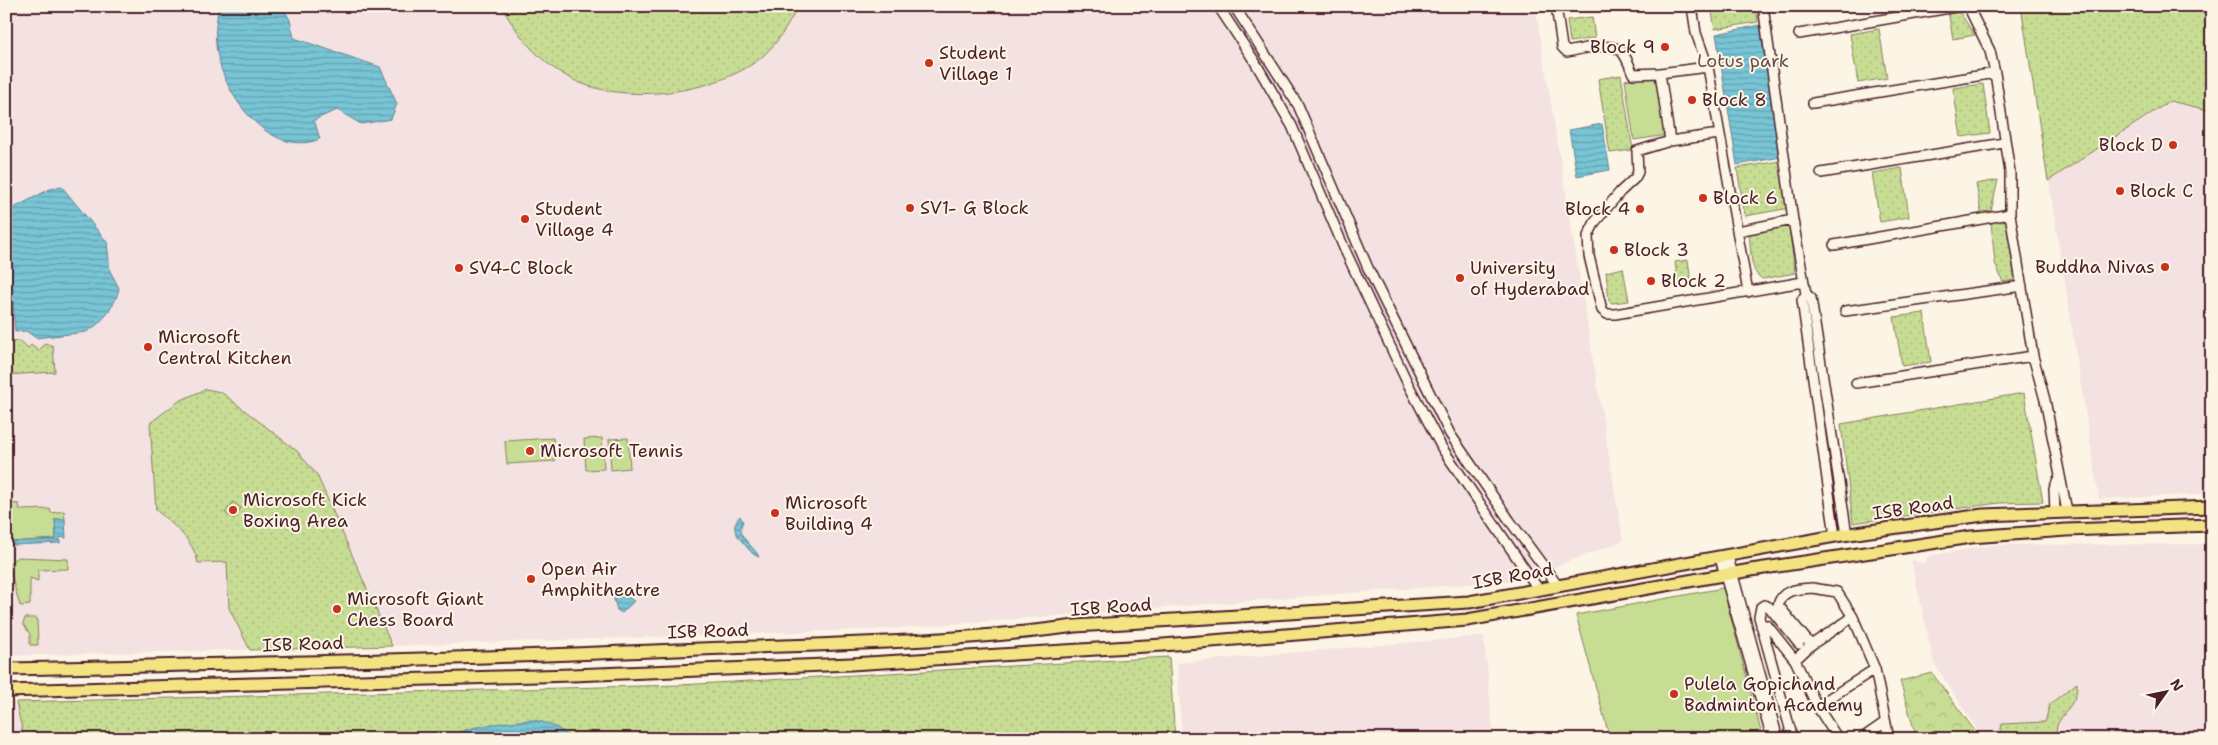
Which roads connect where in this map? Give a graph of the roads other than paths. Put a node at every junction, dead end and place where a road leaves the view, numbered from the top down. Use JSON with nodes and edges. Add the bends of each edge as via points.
{"nodes":[{"id":1,"x":1218,"y":6,"type":"edge"},
{"id":2,"x":1234,"y":6,"type":"edge"},
{"id":3,"x":1556,"y":6,"type":"edge"},
{"id":4,"x":1692,"y":6,"type":"edge"},
{"id":5,"x":1763,"y":6,"type":"edge"},
{"id":6,"x":1961,"y":6,"type":"edge"},
{"id":7,"x":1968,"y":6,"type":"edge"},
{"id":8,"x":1799,"y":34,"type":"dead end"},
{"id":9,"x":1708,"y":67,"type":"junction"},
{"id":10,"x":1660,"y":72,"type":"junction"},
{"id":11,"x":1996,"y":73,"type":"junction"},
{"id":12,"x":1813,"y":103,"type":"dead end"},
{"id":13,"x":1718,"y":134,"type":"junction"},
{"id":14,"x":1670,"y":141,"type":"junction"},
{"id":15,"x":2004,"y":143,"type":"junction"},
{"id":16,"x":1822,"y":173,"type":"dead end"},
{"id":17,"x":2010,"y":214,"type":"junction"},
{"id":18,"x":1793,"y":220,"type":"junction"},
{"id":19,"x":1738,"y":230,"type":"junction"},
{"id":20,"x":1834,"y":244,"type":"dead end"},
{"id":21,"x":1803,"y":282,"type":"junction"},
{"id":22,"x":2022,"y":286,"type":"junction"},
{"id":23,"x":1748,"y":292,"type":"junction"},
{"id":24,"x":1845,"y":311,"type":"dead end"},
{"id":25,"x":2033,"y":356,"type":"junction"},
{"id":26,"x":1856,"y":382,"type":"dead end"},
{"id":27,"x":2060,"y":476,"type":"junction"},
{"id":28,"x":2212,"y":507,"type":"edge"},
{"id":29,"x":2055,"y":511,"type":"junction"},
{"id":30,"x":2067,"y":511,"type":"junction"},
{"id":31,"x":2212,"y":525,"type":"edge"},
{"id":32,"x":1841,"y":536,"type":"junction"},
{"id":33,"x":1724,"y":558,"type":"junction"},
{"id":34,"x":1729,"y":575,"type":"junction"},
{"id":35,"x":1558,"y":586,"type":"junction"},
{"id":36,"x":1539,"y":590,"type":"junction"},
{"id":37,"x":1853,"y":617,"type":"junction"},
{"id":38,"x":1761,"y":626,"type":"junction"},
{"id":39,"x":1799,"y":644,"type":"dead end"},
{"id":40,"x":1810,"y":645,"type":"junction"},
{"id":41,"x":1795,"y":660,"type":"junction"},
{"id":42,"x":6,"y":669,"type":"edge"},
{"id":43,"x":1875,"y":670,"type":"junction"},
{"id":44,"x":6,"y":691,"type":"edge"},
{"id":45,"x":1817,"y":706,"type":"junction"},
{"id":46,"x":1884,"y":723,"type":"junction"},
{"id":47,"x":1772,"y":727,"type":"junction"},
{"id":48,"x":1772,"y":739,"type":"edge"},
{"id":49,"x":1778,"y":739,"type":"edge"},
{"id":50,"x":1793,"y":739,"type":"edge"},
{"id":51,"x":1838,"y":739,"type":"edge"},
{"id":52,"x":1861,"y":739,"type":"edge"},
{"id":53,"x":1889,"y":739,"type":"edge"}],
"edges":[{"from":1,"to":36,"type":"street","via":[[1292,126],[1344,248],[1438,440]]},
{"from":2,"to":35,"type":"street","via":[[1298,104],[1368,268],[1450,434]]},
{"from":3,"to":10,"type":"street","via":[[1562,47],[1567,52],[1614,47],[1622,51],[1633,74]]},
{"from":4,"to":9,"type":"street","via":[[1696,33]]},
{"from":5,"to":18,"type":"street"},
{"from":6,"to":8,"type":"street"},
{"from":7,"to":11,"type":"street","via":[[1990,50]]},
{"from":9,"to":10,"type":"street"},
{"from":9,"to":13,"type":"street"},
{"from":10,"to":14,"type":"street"},
{"from":11,"to":12,"type":"street"},
{"from":11,"to":15,"type":"street"},
{"from":13,"to":14,"type":"street"},
{"from":13,"to":19,"type":"street"},
{"from":14,"to":23,"type":"street","via":[[1637,150],[1638,172],[1635,178],[1595,222],[1588,236],[1589,256],[1602,310],[1615,314]]},
{"from":15,"to":16,"type":"street"},
{"from":15,"to":17,"type":"street","via":[[2010,172]]},
{"from":17,"to":20,"type":"street"},
{"from":17,"to":22,"type":"street"},
{"from":18,"to":19,"type":"street"},
{"from":18,"to":21,"type":"street"},
{"from":19,"to":23,"type":"street"},
{"from":21,"to":23,"type":"street"},
{"from":21,"to":32,"type":"street","via":[[1806,294],[1802,300]]},
{"from":22,"to":24,"type":"street"},
{"from":22,"to":25,"type":"street"},
{"from":25,"to":26,"type":"street"},
{"from":25,"to":27,"type":"street"},
{"from":27,"to":29,"type":"street","via":[[2054,489]]},
{"from":27,"to":30,"type":"street"},
{"from":28,"to":30,"type":"main road","name":"ISB Road"},
{"from":29,"to":30,"type":"main road","name":"ISB Road"},
{"from":29,"to":32,"type":"main road","name":"ISB Road","via":[[1984,515]]},
{"from":31,"to":34,"type":"main road","name":"ISB Road","via":[[1971,537]]},
{"from":32,"to":33,"type":"main road","name":"ISB Road"},
{"from":33,"to":34,"type":"street"},
{"from":33,"to":35,"type":"main road","name":"ISB Road"},
{"from":34,"to":44,"type":"main road","name":"ISB Road","via":[[1467,620],[1163,646],[851,664]]},
{"from":34,"to":47,"type":"street"},
{"from":35,"to":36,"type":"main road","name":"ISB Road"},
{"from":36,"to":42,"type":"main road","name":"ISB Road","via":[[1469,602],[868,642],[575,654]]},
{"from":37,"to":40,"type":"street"},
{"from":37,"to":40,"type":"street","via":[[1844,600],[1832,590],[1801,589],[1786,593],[1778,605]]},
{"from":37,"to":43,"type":"street"},
{"from":38,"to":39,"type":"street","via":[[1759,611],[1767,605]]},
{"from":38,"to":41,"type":"street","via":[[1767,625]]},
{"from":38,"to":50,"type":"street"},
{"from":40,"to":41,"type":"street"},
{"from":41,"to":45,"type":"street"},
{"from":43,"to":45,"type":"street"},
{"from":43,"to":46,"type":"street"},
{"from":45,"to":51,"type":"street"},
{"from":46,"to":52,"type":"street"},
{"from":46,"to":53,"type":"street"},
{"from":47,"to":48,"type":"street"},
{"from":47,"to":49,"type":"street"}]}
